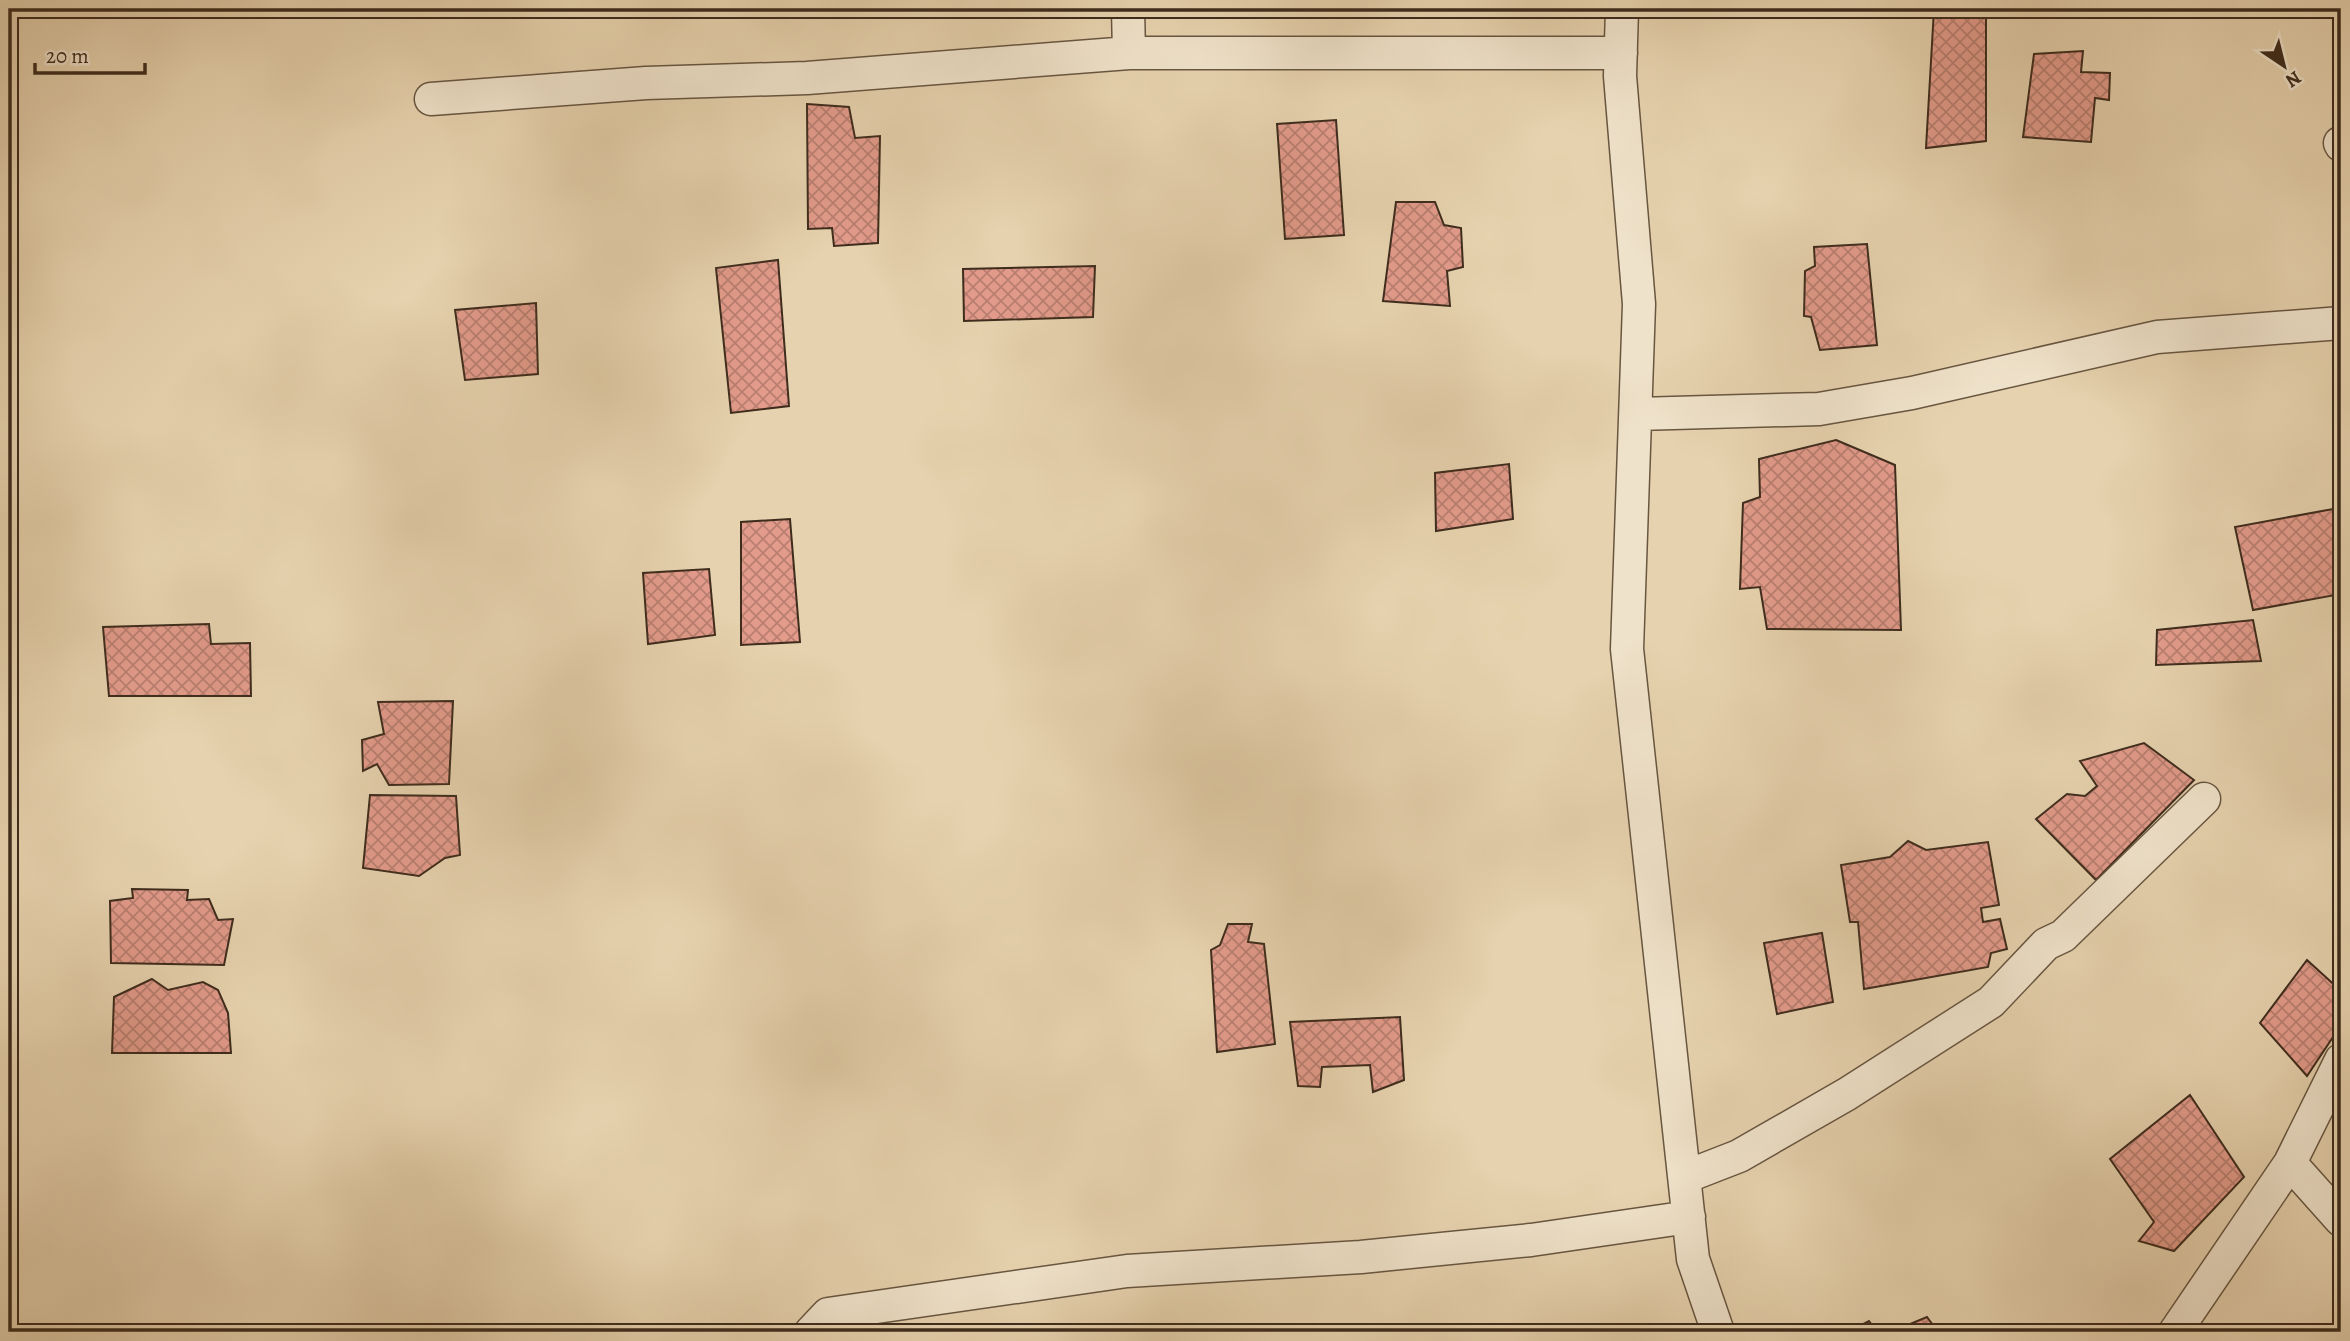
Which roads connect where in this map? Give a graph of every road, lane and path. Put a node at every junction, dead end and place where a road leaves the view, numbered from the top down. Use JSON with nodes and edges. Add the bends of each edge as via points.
{"nodes":[{"id":1,"x":1128,"y":9,"type":"edge"},
{"id":2,"x":1622,"y":9,"type":"edge"},
{"id":3,"x":1129,"y":53,"type":"junction"},
{"id":4,"x":1621,"y":53,"type":"junction"},
{"id":5,"x":431,"y":99,"type":"dead end"},
{"id":6,"x":2341,"y":323,"type":"edge"},
{"id":7,"x":1637,"y":414,"type":"junction"},
{"id":8,"x":2204,"y":799,"type":"dead end"},
{"id":9,"x":2341,"y":1060,"type":"edge"},
{"id":10,"x":2290,"y":1163,"type":"junction"},
{"id":11,"x":1685,"y":1177,"type":"junction"},
{"id":12,"x":1689,"y":1217,"type":"junction"},
{"id":13,"x":2341,"y":1220,"type":"edge"},
{"id":14,"x":811,"y":1332,"type":"edge"},
{"id":15,"x":1718,"y":1332,"type":"edge"},
{"id":16,"x":2175,"y":1332,"type":"edge"}],
"edges":[{"from":1,"to":3,"type":"street"},
{"from":2,"to":4,"type":"street"},
{"from":3,"to":4,"type":"street"},
{"from":3,"to":5,"type":"street","via":[[807,78],[646,83]]},
{"from":4,"to":7,"type":"street","via":[[1639,304]]},
{"from":6,"to":7,"type":"street","via":[[2157,337],[1912,393],[1819,409]]},
{"from":7,"to":11,"type":"street","via":[[1628,649]]},
{"from":8,"to":11,"type":"street","via":[[2063,936],[2046,944],[1991,1002],[1739,1156]]},
{"from":9,"to":10,"type":"street"},
{"from":10,"to":13,"type":"street"},
{"from":10,"to":16,"type":"street"},
{"from":11,"to":12,"type":"street"},
{"from":12,"to":14,"type":"street","via":[[1531,1240],[1387,1254],[1127,1271],[828,1314]]},
{"from":12,"to":15,"type":"street","via":[[1693,1259]]}]}
